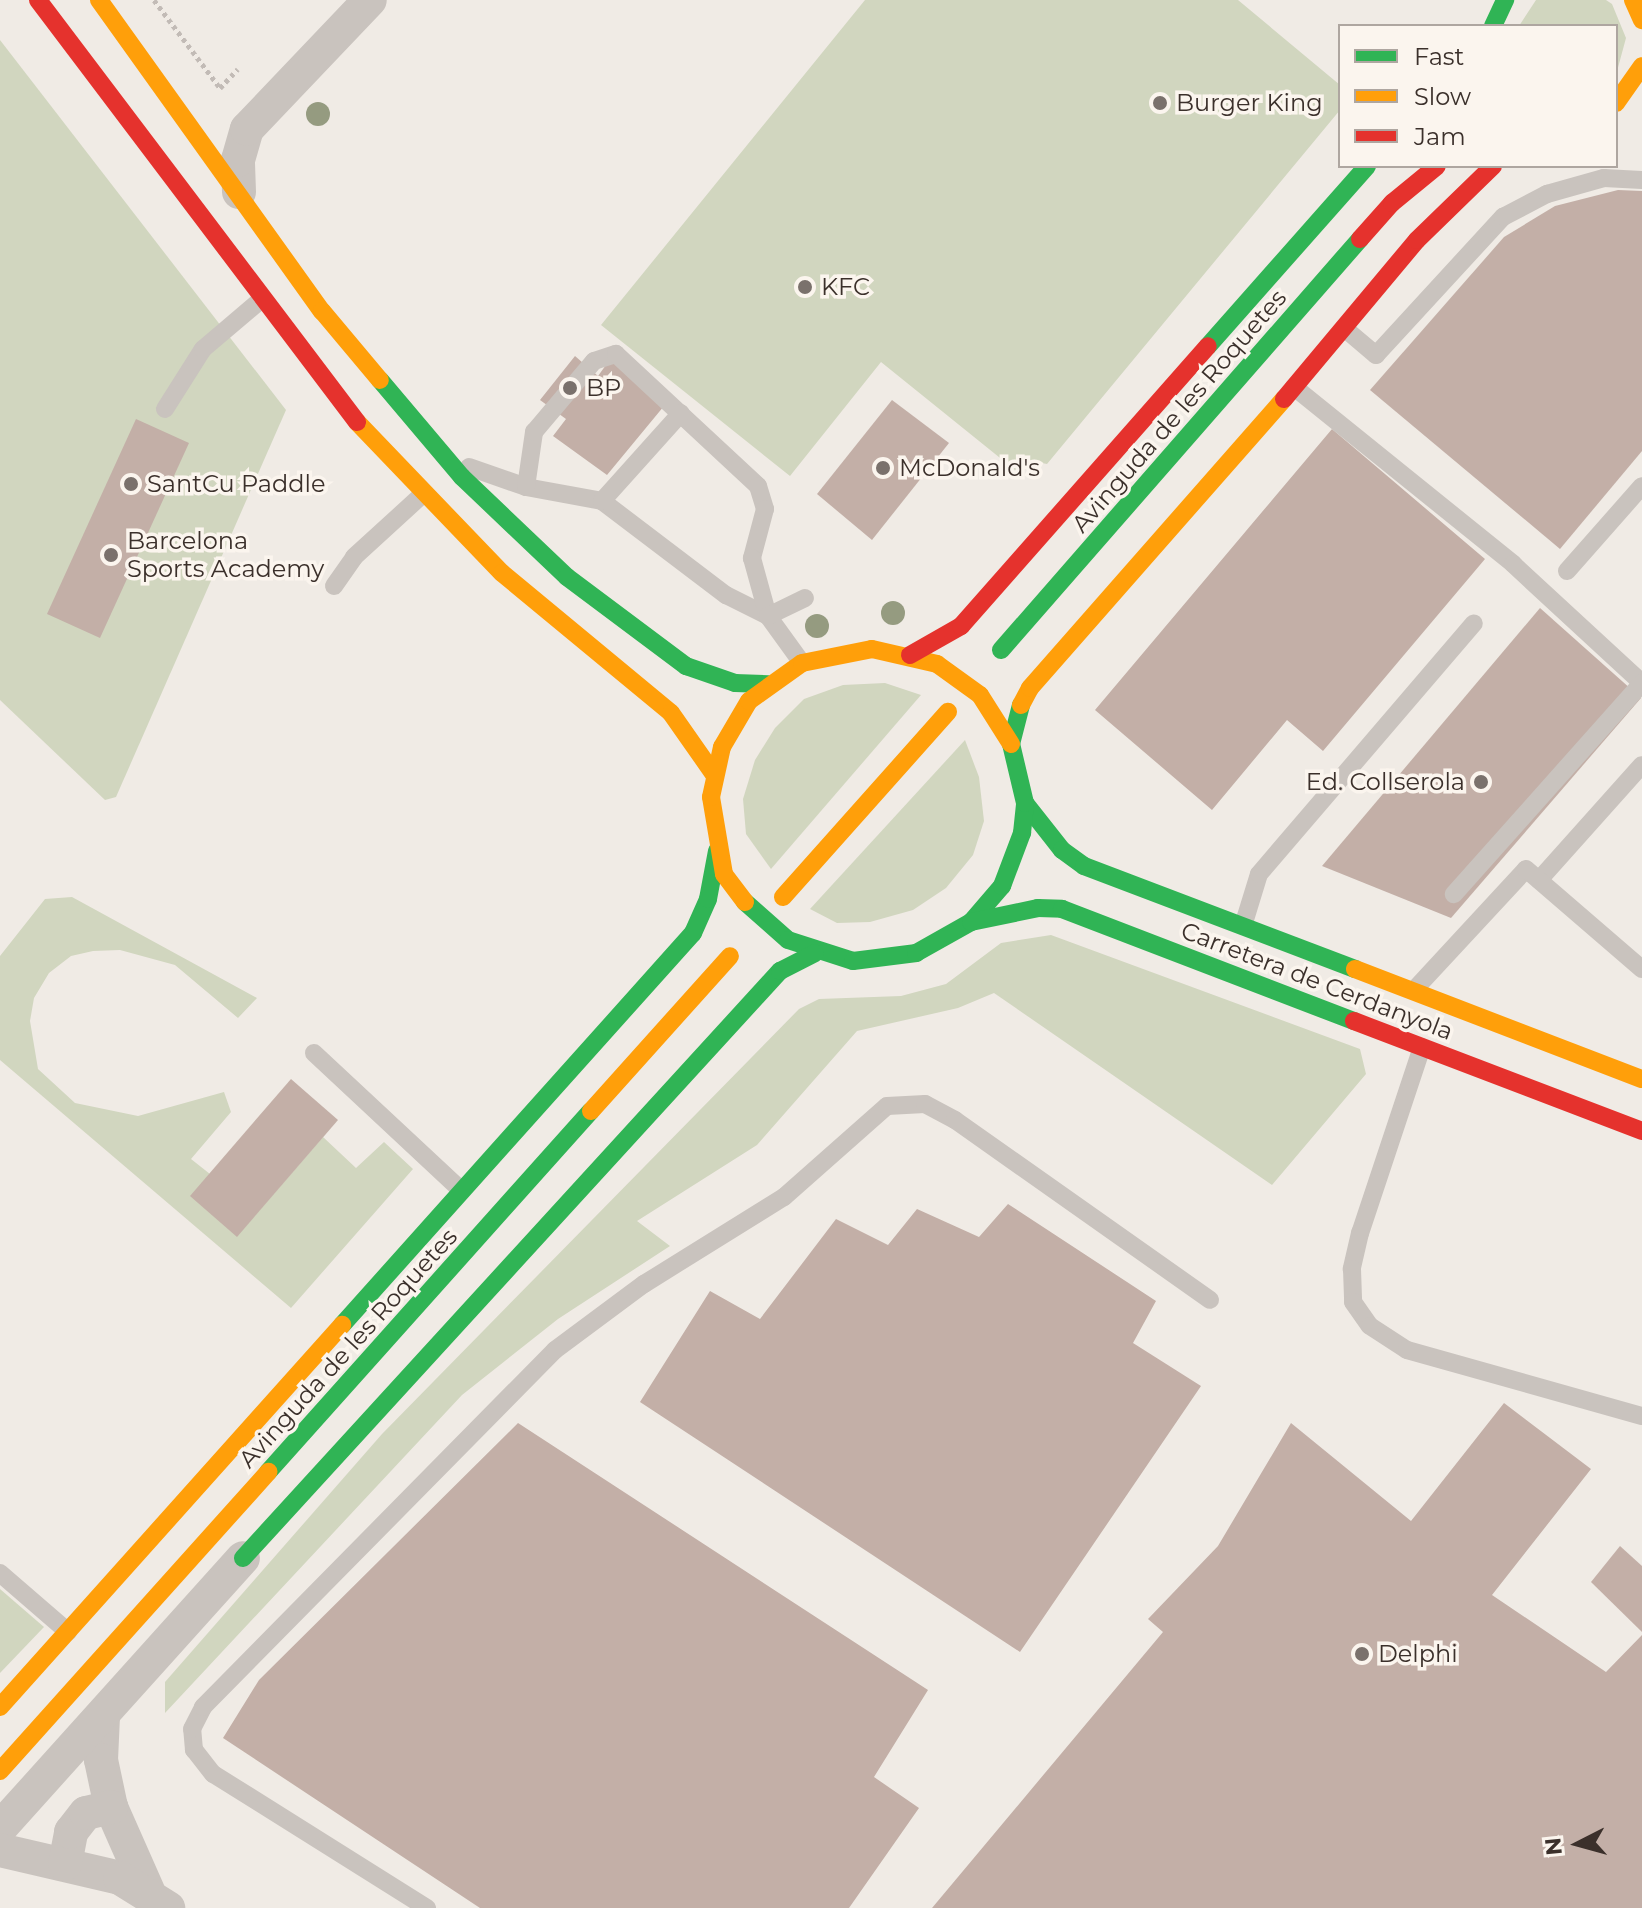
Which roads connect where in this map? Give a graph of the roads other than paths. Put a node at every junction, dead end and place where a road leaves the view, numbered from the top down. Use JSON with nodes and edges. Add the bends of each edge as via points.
{"nodes":[{"id":1,"x":38,"y":0,"type":"edge"},
{"id":2,"x":99,"y":0,"type":"edge"},
{"id":3,"x":370,"y":0,"type":"edge"},
{"id":4,"x":1633,"y":0,"type":"edge"},
{"id":5,"x":1642,"y":20,"type":"edge"},
{"id":6,"x":1642,"y":66,"type":"edge"},
{"id":7,"x":1618,"y":100,"type":"edge"},
{"id":8,"x":1365,"y":168,"type":"edge"},
{"id":9,"x":1414,"y":168,"type":"edge"},
{"id":10,"x":1435,"y":168,"type":"edge"},
{"id":11,"x":1491,"y":168,"type":"edge"},
{"id":12,"x":1642,"y":180,"type":"edge"},
{"id":13,"x":239,"y":192,"type":"junction"},
{"id":14,"x":1392,"y":203,"type":"junction"},
{"id":15,"x":262,"y":299,"type":"junction"},
{"id":16,"x":1344,"y":328,"type":"junction"},
{"id":17,"x":1294,"y":387,"type":"junction"},
{"id":18,"x":165,"y":409,"type":"dead end"},
{"id":19,"x":681,"y":413,"type":"junction"},
{"id":20,"x":446,"y":460,"type":"junction"},
{"id":21,"x":1642,"y":486,"type":"edge"},
{"id":22,"x":526,"y":487,"type":"junction"},
{"id":23,"x":422,"y":495,"type":"junction"},
{"id":24,"x":602,"y":501,"type":"junction"},
{"id":25,"x":1567,"y":571,"type":"dead end"},
{"id":26,"x":334,"y":586,"type":"dead end"},
{"id":27,"x":805,"y":598,"type":"dead end"},
{"id":28,"x":768,"y":616,"type":"junction"},
{"id":29,"x":1474,"y":623,"type":"dead end"},
{"id":30,"x":1001,"y":650,"type":"dead end"},
{"id":31,"x":910,"y":655,"type":"junction"},
{"id":32,"x":802,"y":663,"type":"junction"},
{"id":33,"x":768,"y":684,"type":"junction"},
{"id":34,"x":948,"y":712,"type":"dead end"},
{"id":35,"x":1011,"y":744,"type":"junction"},
{"id":36,"x":1642,"y":765,"type":"edge"},
{"id":37,"x":713,"y":773,"type":"junction"},
{"id":38,"x":1025,"y":803,"type":"junction"},
{"id":39,"x":717,"y":851,"type":"junction"},
{"id":40,"x":1539,"y":880,"type":"junction"},
{"id":41,"x":1454,"y":894,"type":"dead end"},
{"id":42,"x":783,"y":897,"type":"dead end"},
{"id":43,"x":971,"y":922,"type":"junction"},
{"id":44,"x":1243,"y":926,"type":"junction"},
{"id":45,"x":815,"y":953,"type":"junction"},
{"id":46,"x":730,"y":956,"type":"dead end"},
{"id":47,"x":1642,"y":969,"type":"edge"},
{"id":48,"x":1415,"y":989,"type":"junction"},
{"id":49,"x":1422,"y":1047,"type":"junction"},
{"id":50,"x":314,"y":1053,"type":"dead end"},
{"id":51,"x":1642,"y":1079,"type":"edge"},
{"id":52,"x":1642,"y":1131,"type":"edge"},
{"id":53,"x":461,"y":1190,"type":"junction"},
{"id":54,"x":1210,"y":1300,"type":"dead end"},
{"id":55,"x":1642,"y":1416,"type":"edge"},
{"id":56,"x":243,"y":1558,"type":"joint"},
{"id":57,"x":0,"y":1573,"type":"edge"},
{"id":58,"x":68,"y":1632,"type":"junction"},
{"id":59,"x":0,"y":1707,"type":"edge"},
{"id":60,"x":103,"y":1716,"type":"junction"},
{"id":61,"x":0,"y":1771,"type":"edge"},
{"id":62,"x":111,"y":1807,"type":"junction"},
{"id":63,"x":0,"y":1828,"type":"edge"},
{"id":64,"x":0,"y":1850,"type":"edge"},
{"id":65,"x":65,"y":1864,"type":"junction"},
{"id":66,"x":158,"y":1900,"type":"edge"},
{"id":67,"x":427,"y":1908,"type":"edge"}],
"edges":[{"from":1,"to":15,"type":"main road"},
{"from":2,"to":13,"type":"main road"},
{"from":3,"to":13,"type":"street","via":[[247,129],[238,160]]},
{"from":4,"to":5,"type":"main road"},
{"from":6,"to":7,"type":"main road"},
{"from":8,"to":31,"type":"main road","via":[[961,626]]},
{"from":9,"to":14,"type":"main road"},
{"from":10,"to":14,"type":"main road"},
{"from":11,"to":16,"type":"main road","via":[[1417,240]]},
{"from":12,"to":16,"type":"lane","via":[[1604,178],[1547,194],[1503,217],[1376,355]]},
{"from":13,"to":20,"type":"main road","via":[[357,356]]},
{"from":14,"to":30,"type":"main road","name":"Avinguda de les Roquetes"},
{"from":15,"to":18,"type":"lane","via":[[203,349]]},
{"from":15,"to":23,"type":"main road","via":[[361,428]]},
{"from":16,"to":17,"type":"main road"},
{"from":17,"to":35,"type":"main road","via":[[1030,688],[1016,714]]},
{"from":17,"to":41,"type":"lane","via":[[1513,564],[1642,683]]},
{"from":19,"to":22,"type":"lane","via":[[616,354],[605,354],[534,432]]},
{"from":19,"to":24,"type":"lane"},
{"from":19,"to":28,"type":"lane","via":[[758,486],[765,509],[752,558]]},
{"from":20,"to":22,"type":"lane"},
{"from":20,"to":33,"type":"main road","via":[[567,577],[652,644],[699,673]]},
{"from":21,"to":25,"type":"lane"},
{"from":22,"to":24,"type":"lane"},
{"from":23,"to":26,"type":"lane","via":[[354,557]]},
{"from":23,"to":37,"type":"main road","via":[[541,608],[671,713]]},
{"from":24,"to":28,"type":"lane","via":[[726,595]]},
{"from":27,"to":28,"type":"lane"},
{"from":28,"to":32,"type":"lane"},
{"from":29,"to":44,"type":"lane","via":[[1259,874]]},
{"from":31,"to":32,"type":"main road","via":[[872,649]]},
{"from":31,"to":35,"type":"main road","via":[[937,664],[980,695]]},
{"from":32,"to":33,"type":"main road"},
{"from":33,"to":37,"type":"main road","via":[[735,722]]},
{"from":34,"to":42,"type":"main road"},
{"from":35,"to":38,"type":"main road"},
{"from":36,"to":40,"type":"lane"},
{"from":37,"to":39,"type":"main road"},
{"from":38,"to":43,"type":"main road","via":[[1013,863],[1002,886]]},
{"from":38,"to":44,"type":"main road","name":"Carretera de Cerdanyola","via":[[1062,850],[1084,866]]},
{"from":39,"to":45,"type":"main road","via":[[724,874],[751,910],[788,940]]},
{"from":39,"to":53,"type":"main road","via":[[708,899],[693,933]]},
{"from":40,"to":47,"type":"lane"},
{"from":40,"to":48,"type":"lane","via":[[1526,869]]},
{"from":43,"to":45,"type":"main road","via":[[941,942],[889,959],[853,961]]},
{"from":43,"to":49,"type":"main road","name":"Carretera de Cerdanyola","via":[[1038,908],[1062,909]]},
{"from":44,"to":48,"type":"main road","name":"Carretera de Cerdanyola"},
{"from":45,"to":56,"type":"main road","via":[[772,979]]},
{"from":46,"to":61,"type":"main road","name":"Avinguda de les Roquetes"},
{"from":48,"to":51,"type":"main road","name":"Carretera de Cerdanyola"},
{"from":49,"to":52,"type":"main road","name":"Carretera de Cerdanyola"},
{"from":49,"to":55,"type":"lane","via":[[1360,1233],[1352,1269],[1353,1302],[1370,1326],[1407,1350]]},
{"from":50,"to":53,"type":"lane"},
{"from":53,"to":58,"type":"main road"},
{"from":54,"to":67,"type":"lane","via":[[955,1120],[925,1104],[887,1106],[784,1197],[644,1284],[555,1350],[203,1707],[192,1729],[194,1750],[213,1774]]},
{"from":56,"to":60,"type":"street"},
{"from":57,"to":58,"type":"lane"},
{"from":58,"to":59,"type":"main road"},
{"from":60,"to":62,"type":"street","via":[[101,1760]]},
{"from":60,"to":63,"type":"street"},
{"from":62,"to":65,"type":"street","via":[[86,1813],[71,1832]]},
{"from":62,"to":66,"type":"street"},
{"from":64,"to":65,"type":"street"},
{"from":65,"to":66,"type":"street"}]}
